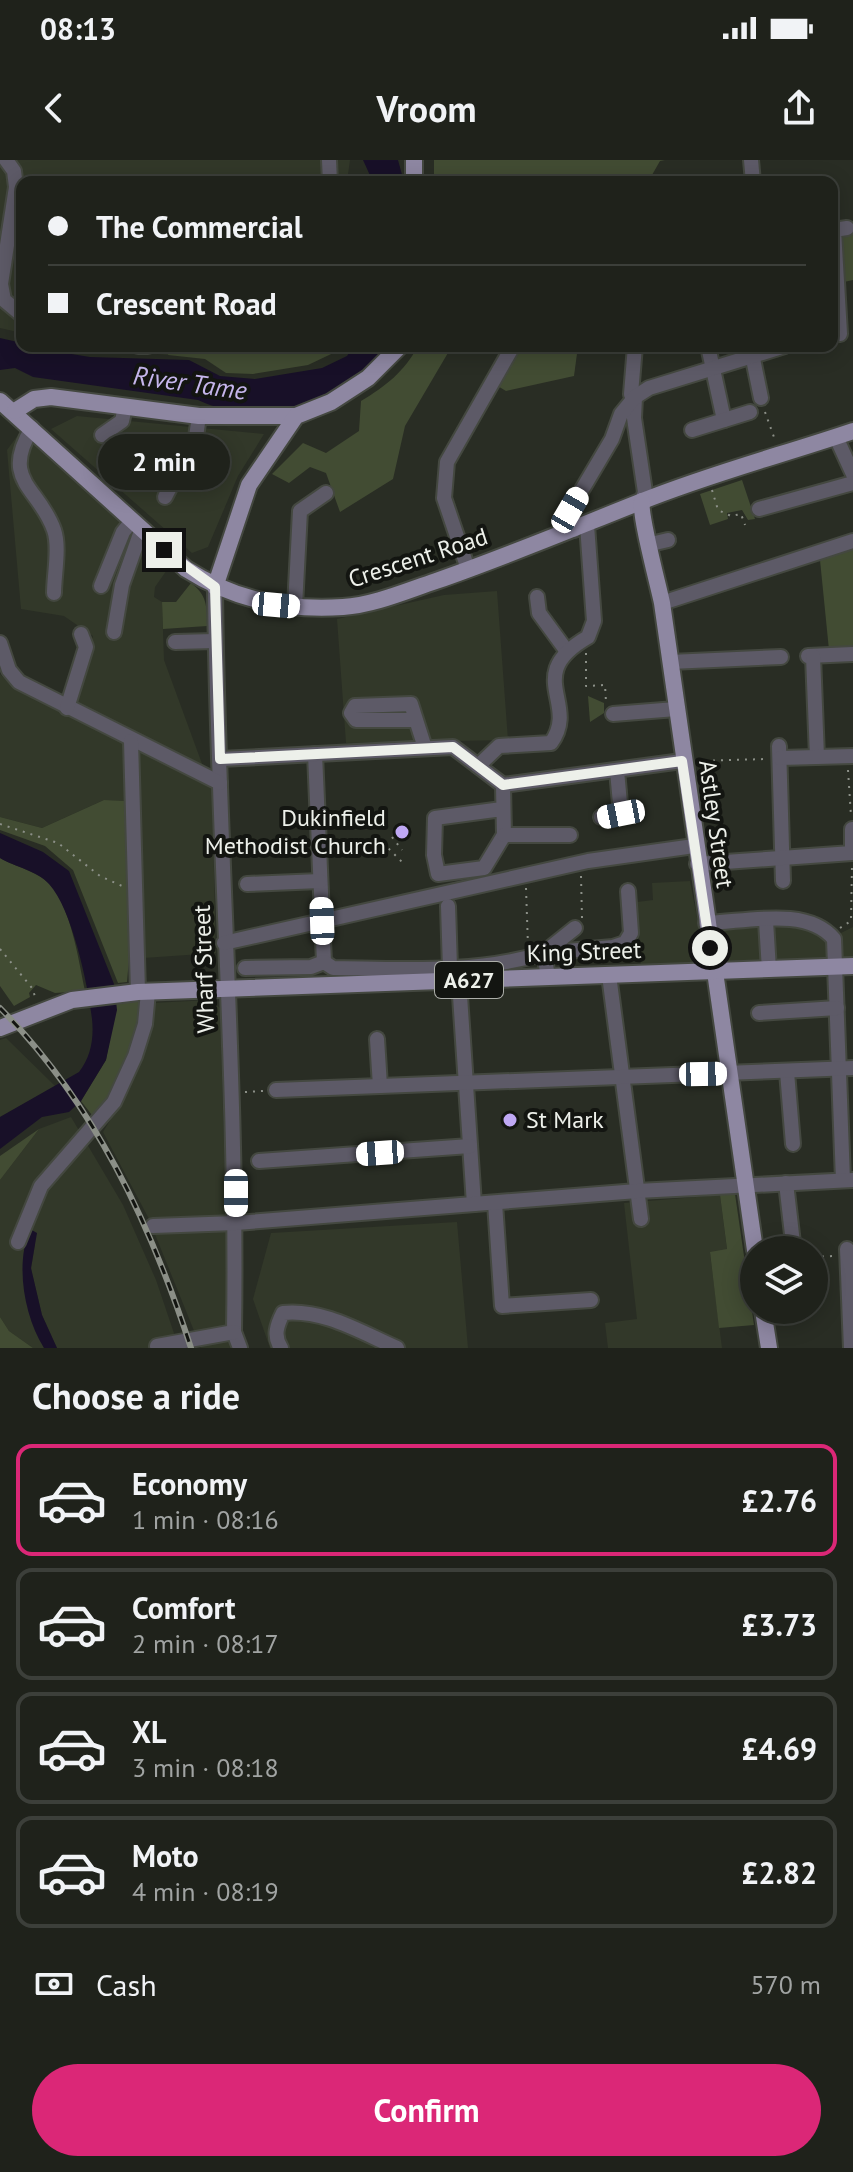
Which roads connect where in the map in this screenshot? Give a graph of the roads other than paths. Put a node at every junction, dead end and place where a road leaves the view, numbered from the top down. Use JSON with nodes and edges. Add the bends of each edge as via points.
{"nodes":[{"id":1,"x":6,"y":160,"type":"edge"},
{"id":2,"x":16,"y":187,"type":"edge"},
{"id":3,"x":16,"y":187,"type":"edge"},
{"id":4,"x":847,"y":228,"type":"dead end"},
{"id":5,"x":838,"y":229,"type":"edge"},
{"id":6,"x":838,"y":284,"type":"edge"},
{"id":7,"x":16,"y":310,"type":"edge"},
{"id":8,"x":842,"y":337,"type":"edge"},
{"id":9,"x":394,"y":352,"type":"edge"},
{"id":10,"x":510,"y":352,"type":"edge"},
{"id":11,"x":634,"y":352,"type":"edge"},
{"id":12,"x":709,"y":352,"type":"edge"},
{"id":13,"x":759,"y":352,"type":"edge"},
{"id":14,"x":752,"y":354,"type":"junction"},
{"id":15,"x":712,"y":368,"type":"junction"},
{"id":16,"x":635,"y":397,"type":"junction"},
{"id":17,"x":761,"y":398,"type":"road end"},
{"id":18,"x":0,"y":401,"type":"edge"},
{"id":19,"x":125,"y":407,"type":"junction"},
{"id":20,"x":15,"y":411,"type":"junction"},
{"id":21,"x":750,"y":412,"type":"dead end"},
{"id":22,"x":199,"y":416,"type":"junction"},
{"id":23,"x":296,"y":416,"type":"junction"},
{"id":24,"x":724,"y":420,"type":"junction"},
{"id":25,"x":32,"y":428,"type":"junction"},
{"id":26,"x":692,"y":430,"type":"dead end"},
{"id":27,"x":853,"y":431,"type":"edge"},
{"id":28,"x":102,"y":435,"type":"dead end"},
{"id":29,"x":836,"y":437,"type":"junction"},
{"id":30,"x":612,"y":439,"type":"junction"},
{"id":31,"x":638,"y":444,"type":"junction"},
{"id":32,"x":853,"y":474,"type":"edge"},
{"id":33,"x":853,"y":483,"type":"edge"},
{"id":34,"x":326,"y":493,"type":"dead end"},
{"id":35,"x":165,"y":497,"type":"dead end"},
{"id":36,"x":642,"y":501,"type":"junction"},
{"id":37,"x":759,"y":509,"type":"dead end"},
{"id":38,"x":136,"y":526,"type":"junction"},
{"id":39,"x":580,"y":528,"type":"junction"},
{"id":40,"x":668,"y":540,"type":"dead end"},
{"id":41,"x":853,"y":541,"type":"edge"},
{"id":42,"x":651,"y":544,"type":"junction"},
{"id":43,"x":468,"y":569,"type":"junction"},
{"id":44,"x":101,"y":586,"type":"dead end"},
{"id":45,"x":215,"y":587,"type":"junction"},
{"id":46,"x":54,"y":593,"type":"dead end"},
{"id":47,"x":537,"y":597,"type":"dead end"},
{"id":48,"x":662,"y":603,"type":"junction"},
{"id":49,"x":295,"y":606,"type":"junction"},
{"id":50,"x":114,"y":632,"type":"dead end"},
{"id":51,"x":81,"y":634,"type":"dead end"},
{"id":52,"x":215,"y":641,"type":"junction"},
{"id":53,"x":175,"y":642,"type":"dead end"},
{"id":54,"x":0,"y":643,"type":"edge"},
{"id":55,"x":566,"y":650,"type":"junction"},
{"id":56,"x":853,"y":654,"type":"edge"},
{"id":57,"x":781,"y":657,"type":"dead end"},
{"id":58,"x":670,"y":662,"type":"junction"},
{"id":59,"x":67,"y":708,"type":"junction"},
{"id":60,"x":676,"y":709,"type":"junction"},
{"id":61,"x":613,"y":714,"type":"road end"},
{"id":62,"x":415,"y":720,"type":"dead end"},
{"id":63,"x":131,"y":741,"type":"junction"},
{"id":64,"x":425,"y":748,"type":"junction"},
{"id":65,"x":315,"y":754,"type":"junction"},
{"id":66,"x":850,"y":756,"type":"edge"},
{"id":67,"x":817,"y":757,"type":"junction"},
{"id":68,"x":220,"y":759,"type":"junction"},
{"id":69,"x":682,"y":761,"type":"junction"},
{"id":70,"x":478,"y":766,"type":"junction"},
{"id":71,"x":617,"y":771,"type":"junction"},
{"id":72,"x":220,"y":783,"type":"junction"},
{"id":73,"x":503,"y":785,"type":"junction"},
{"id":74,"x":502,"y":809,"type":"junction"},
{"id":75,"x":601,"y":817,"type":"dead end"},
{"id":76,"x":852,"y":829,"type":"edge"},
{"id":77,"x":504,"y":835,"type":"junction"},
{"id":78,"x":570,"y":835,"type":"dead end"},
{"id":79,"x":694,"y":846,"type":"junction"},
{"id":80,"x":852,"y":852,"type":"edge"},
{"id":81,"x":781,"y":858,"type":"junction"},
{"id":82,"x":697,"y":864,"type":"junction"},
{"id":83,"x":320,"y":881,"type":"junction"},
{"id":84,"x":783,"y":881,"type":"dead end"},
{"id":85,"x":247,"y":884,"type":"dead end"},
{"id":86,"x":628,"y":891,"type":"dead end"},
{"id":87,"x":448,"y":906,"type":"dead end"},
{"id":88,"x":322,"y":921,"type":"junction"},
{"id":89,"x":766,"y":921,"type":"junction"},
{"id":90,"x":706,"y":923,"type":"junction"},
{"id":91,"x":579,"y":924,"type":"road end"},
{"id":92,"x":224,"y":943,"type":"junction"},
{"id":93,"x":544,"y":953,"type":"junction"},
{"id":94,"x":324,"y":962,"type":"junction"},
{"id":95,"x":853,"y":966,"type":"edge"},
{"id":96,"x":835,"y":967,"type":"junction"},
{"id":97,"x":245,"y":968,"type":"dead end"},
{"id":98,"x":769,"y":970,"type":"junction"},
{"id":99,"x":713,"y":973,"type":"junction"},
{"id":100,"x":454,"y":974,"type":"junction"},
{"id":101,"x":609,"y":975,"type":"junction"},
{"id":102,"x":548,"y":977,"type":"junction"},
{"id":103,"x":225,"y":989,"type":"junction"},
{"id":104,"x":137,"y":992,"type":"junction"},
{"id":105,"x":837,"y":1008,"type":"junction"},
{"id":106,"x":759,"y":1013,"type":"dead end"},
{"id":107,"x":0,"y":1028,"type":"edge"},
{"id":108,"x":377,"y":1039,"type":"dead end"},
{"id":109,"x":846,"y":1068,"type":"edge"},
{"id":110,"x":787,"y":1072,"type":"junction"},
{"id":111,"x":729,"y":1073,"type":"junction"},
{"id":112,"x":623,"y":1076,"type":"junction"},
{"id":113,"x":466,"y":1083,"type":"junction"},
{"id":114,"x":380,"y":1086,"type":"junction"},
{"id":115,"x":276,"y":1090,"type":"road end"},
{"id":116,"x":793,"y":1144,"type":"dead end"},
{"id":117,"x":470,"y":1146,"type":"junction"},
{"id":118,"x":259,"y":1161,"type":"dead end"},
{"id":119,"x":848,"y":1180,"type":"edge"},
{"id":120,"x":786,"y":1183,"type":"junction"},
{"id":121,"x":745,"y":1184,"type":"junction"},
{"id":122,"x":637,"y":1191,"type":"junction"},
{"id":123,"x":495,"y":1203,"type":"junction"},
{"id":124,"x":474,"y":1204,"type":"junction"},
{"id":125,"x":641,"y":1219,"type":"dead end"},
{"id":126,"x":236,"y":1223,"type":"junction"},
{"id":127,"x":153,"y":1226,"type":"dead end"},
{"id":128,"x":753,"y":1236,"type":"edge"},
{"id":129,"x":792,"y":1236,"type":"edge"},
{"id":130,"x":18,"y":1242,"type":"dead end"},
{"id":131,"x":847,"y":1252,"type":"road end"},
{"id":132,"x":591,"y":1300,"type":"dead end"},
{"id":133,"x":765,"y":1324,"type":"edge"},
{"id":134,"x":234,"y":1332,"type":"junction"},
{"id":135,"x":157,"y":1346,"type":"edge"},
{"id":136,"x":240,"y":1348,"type":"edge"},
{"id":137,"x":281,"y":1348,"type":"edge"},
{"id":138,"x":397,"y":1348,"type":"edge"},
{"id":139,"x":769,"y":1348,"type":"edge"},
{"id":140,"x":851,"y":1348,"type":"edge"}],
"edges":[{"from":1,"to":2,"type":"street"},
{"from":3,"to":7,"type":"street","via":[[1,284],[4,300]]},
{"from":4,"to":5,"type":"street"},
{"from":6,"to":8,"type":"street"},
{"from":9,"to":23,"type":"main road","via":[[368,378]]},
{"from":10,"to":43,"type":"street","via":[[447,462],[444,498]]},
{"from":11,"to":16,"type":"street","via":[[629,384]]},
{"from":12,"to":15,"type":"street"},
{"from":13,"to":14,"type":"street"},
{"from":14,"to":15,"type":"street"},
{"from":14,"to":17,"type":"street"},
{"from":15,"to":16,"type":"street"},
{"from":15,"to":24,"type":"street"},
{"from":16,"to":30,"type":"street","via":[[621,414]]},
{"from":16,"to":31,"type":"street"},
{"from":18,"to":20,"type":"main road","name":"Crescent Road"},
{"from":19,"to":20,"type":"main road","via":[[51,397],[34,399]]},
{"from":19,"to":22,"type":"main road"},
{"from":19,"to":28,"type":"street","via":[[122,421]]},
{"from":20,"to":25,"type":"main road","name":"Crescent Road"},
{"from":21,"to":24,"type":"street"},
{"from":22,"to":23,"type":"main road"},
{"from":22,"to":35,"type":"street","via":[[196,437]]},
{"from":23,"to":45,"type":"main road","via":[[249,485]]},
{"from":24,"to":26,"type":"street"},
{"from":25,"to":38,"type":"main road","name":"Crescent Road"},
{"from":25,"to":46,"type":"street","via":[[16,447],[15,465],[54,531]]},
{"from":27,"to":29,"type":"main road","name":"Crescent Road"},
{"from":29,"to":32,"type":"street"},
{"from":29,"to":36,"type":"main road","name":"Crescent Road"},
{"from":30,"to":31,"type":"street","via":[[621,435]]},
{"from":30,"to":39,"type":"street","via":[[570,510]]},
{"from":31,"to":36,"type":"street"},
{"from":33,"to":37,"type":"street"},
{"from":34,"to":49,"type":"street","via":[[300,511]]},
{"from":36,"to":39,"type":"main road","name":"Crescent Road"},
{"from":36,"to":42,"type":"main road","name":"Astley Street"},
{"from":38,"to":44,"type":"street","via":[[123,532]]},
{"from":38,"to":45,"type":"main road","name":"Crescent Road"},
{"from":38,"to":50,"type":"street"},
{"from":39,"to":43,"type":"main road","name":"Crescent Road"},
{"from":39,"to":55,"type":"street","via":[[594,621],[588,637]]},
{"from":40,"to":42,"type":"street"},
{"from":41,"to":48,"type":"street"},
{"from":42,"to":48,"type":"main road","name":"Astley Street"},
{"from":43,"to":49,"type":"main road","name":"Crescent Road","via":[[366,603]]},
{"from":45,"to":49,"type":"main road","name":"Crescent Road"},
{"from":45,"to":52,"type":"street","name":"Wharf Street"},
{"from":47,"to":55,"type":"street","via":[[539,613]]},
{"from":48,"to":58,"type":"main road","name":"Astley Street"},
{"from":51,"to":59,"type":"street","via":[[86,647]]},
{"from":52,"to":53,"type":"street"},
{"from":52,"to":68,"type":"street","name":"Wharf Street"},
{"from":54,"to":59,"type":"street","via":[[19,682]]},
{"from":55,"to":70,"type":"street","via":[[555,666],[559,731],[551,743],[499,746]]},
{"from":56,"to":67,"type":"street","via":[[810,656]]},
{"from":57,"to":58,"type":"street"},
{"from":58,"to":60,"type":"main road","name":"Astley Street"},
{"from":59,"to":63,"type":"street"},
{"from":60,"to":61,"type":"street"},
{"from":60,"to":69,"type":"main road","name":"Astley Street"},
{"from":62,"to":64,"type":"street"},
{"from":63,"to":72,"type":"street"},
{"from":63,"to":104,"type":"street"},
{"from":64,"to":65,"type":"street"},
{"from":64,"to":70,"type":"street","via":[[453,747]]},
{"from":65,"to":68,"type":"street"},
{"from":65,"to":83,"type":"street"},
{"from":66,"to":67,"type":"street"},
{"from":67,"to":81,"type":"street","via":[[780,752]]},
{"from":68,"to":72,"type":"street","name":"Wharf Street"},
{"from":69,"to":71,"type":"street"},
{"from":69,"to":79,"type":"main road","name":"Astley Street"},
{"from":70,"to":73,"type":"street"},
{"from":71,"to":73,"type":"street"},
{"from":71,"to":75,"type":"street","via":[[621,814]]},
{"from":72,"to":92,"type":"street","name":"Wharf Street"},
{"from":73,"to":74,"type":"street"},
{"from":74,"to":77,"type":"street"},
{"from":74,"to":77,"type":"street","via":[[435,818],[435,869],[438,874],[478,871]]},
{"from":76,"to":80,"type":"street"},
{"from":77,"to":78,"type":"street"},
{"from":79,"to":82,"type":"main road","name":"Astley Street"},
{"from":79,"to":88,"type":"street","via":[[580,863]]},
{"from":80,"to":81,"type":"street"},
{"from":81,"to":82,"type":"street"},
{"from":81,"to":84,"type":"street"},
{"from":82,"to":90,"type":"main road","name":"Astley Street"},
{"from":83,"to":85,"type":"street"},
{"from":83,"to":88,"type":"street"},
{"from":86,"to":93,"type":"street","via":[[631,933],[625,943]]},
{"from":87,"to":100,"type":"street"},
{"from":88,"to":92,"type":"street"},
{"from":88,"to":94,"type":"street"},
{"from":89,"to":90,"type":"street"},
{"from":89,"to":96,"type":"street","via":[[805,919],[824,927],[834,939]]},
{"from":89,"to":98,"type":"street"},
{"from":90,"to":99,"type":"main road","name":"Astley Street"},
{"from":91,"to":93,"type":"street"},
{"from":92,"to":103,"type":"street","name":"Wharf Street"},
{"from":93,"to":100,"type":"street"},
{"from":93,"to":102,"type":"street"},
{"from":94,"to":97,"type":"street","via":[[311,967]]},
{"from":94,"to":100,"type":"street","via":[[333,968]]},
{"from":95,"to":96,"type":"main road","name":"King Street","number":"A627"},
{"from":96,"to":98,"type":"main road","name":"King Street","number":"A627"},
{"from":96,"to":105,"type":"street"},
{"from":98,"to":99,"type":"main road","name":"King Street","number":"A627"},
{"from":99,"to":101,"type":"main road","name":"King Street","number":"A627"},
{"from":99,"to":111,"type":"main road","name":"Astley Street"},
{"from":100,"to":102,"type":"main road","name":"King Street","number":"A627"},
{"from":100,"to":103,"type":"main road","name":"King Street","number":"A627"},
{"from":100,"to":113,"type":"street"},
{"from":101,"to":102,"type":"main road","name":"King Street","number":"A627"},
{"from":101,"to":112,"type":"street"},
{"from":103,"to":104,"type":"main road","name":"King Street","number":"A627"},
{"from":103,"to":126,"type":"street","name":"Wharf Street"},
{"from":104,"to":107,"type":"main road","number":"A627","via":[[82,999]]},
{"from":104,"to":130,"type":"street","via":[[145,1024],[114,1102],[51,1171]]},
{"from":105,"to":106,"type":"street"},
{"from":105,"to":109,"type":"street"},
{"from":108,"to":114,"type":"street"},
{"from":109,"to":110,"type":"street"},
{"from":109,"to":119,"type":"street"},
{"from":110,"to":111,"type":"street"},
{"from":110,"to":116,"type":"street"},
{"from":111,"to":112,"type":"street"},
{"from":111,"to":121,"type":"main road","name":"Astley Street"},
{"from":112,"to":113,"type":"street"},
{"from":112,"to":122,"type":"street"},
{"from":113,"to":114,"type":"street"},
{"from":113,"to":117,"type":"street"},
{"from":114,"to":115,"type":"street"},
{"from":117,"to":118,"type":"street"},
{"from":117,"to":124,"type":"street"},
{"from":119,"to":120,"type":"street"},
{"from":120,"to":121,"type":"street"},
{"from":120,"to":129,"type":"street"},
{"from":121,"to":122,"type":"street"},
{"from":121,"to":128,"type":"main road","name":"Astley Street"},
{"from":122,"to":123,"type":"street"},
{"from":122,"to":125,"type":"street"},
{"from":123,"to":124,"type":"street"},
{"from":123,"to":132,"type":"street","via":[[502,1306]]},
{"from":124,"to":126,"type":"street"},
{"from":126,"to":127,"type":"street"},
{"from":126,"to":134,"type":"street","name":"Wharf Street"},
{"from":131,"to":140,"type":"street"},
{"from":133,"to":139,"type":"main road"},
{"from":134,"to":135,"type":"street"},
{"from":134,"to":136,"type":"street","name":"Wharf Street"},
{"from":137,"to":138,"type":"street","via":[[277,1325],[283,1313],[298,1311],[319,1313]]}]}
